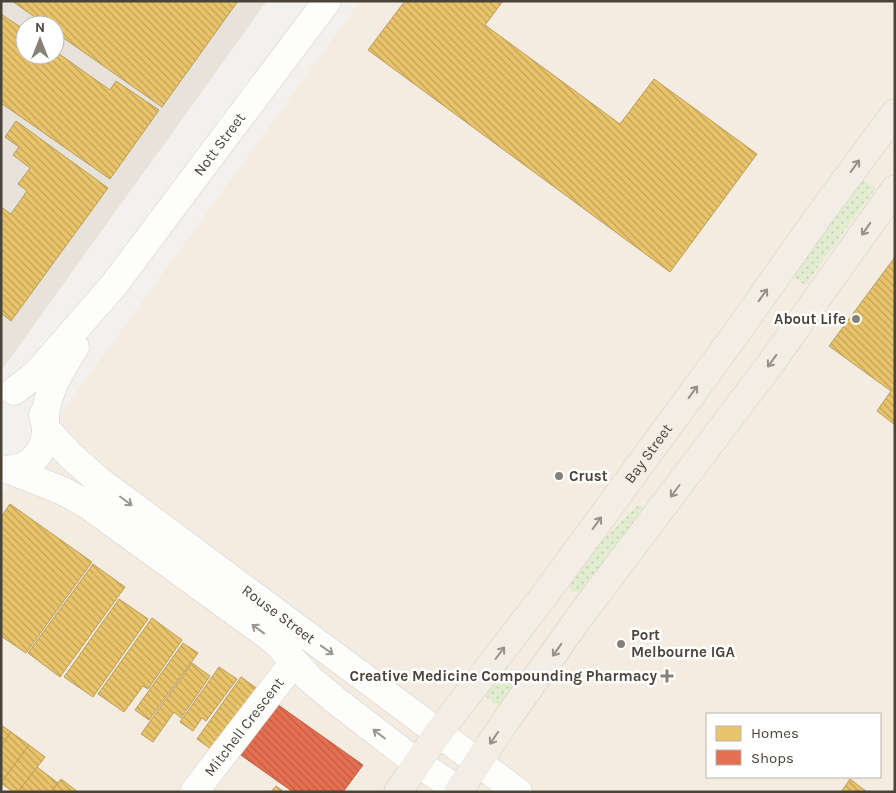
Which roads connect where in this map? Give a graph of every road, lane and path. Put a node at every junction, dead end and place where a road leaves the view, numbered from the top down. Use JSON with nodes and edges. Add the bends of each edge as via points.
{"nodes":[{"id":1,"x":327,"y":1,"type":"edge"},
{"id":2,"x":895,"y":112,"type":"edge"},
{"id":3,"x":895,"y":189,"type":"edge"},
{"id":4,"x":113,"y":286,"type":"junction"},
{"id":5,"x":5,"y":391,"type":"edge"},
{"id":6,"x":46,"y":424,"type":"junction"},
{"id":7,"x":5,"y":471,"type":"edge"},
{"id":8,"x":544,"y":596,"type":"junction"},
{"id":9,"x":578,"y":619,"type":"junction"},
{"id":10,"x":294,"y":662,"type":"junction"},
{"id":11,"x":438,"y":733,"type":"junction"},
{"id":12,"x":418,"y":763,"type":"junction"},
{"id":13,"x":478,"y":763,"type":"junction"},
{"id":14,"x":459,"y":791,"type":"edge"},
{"id":15,"x":194,"y":792,"type":"edge"},
{"id":16,"x":398,"y":792,"type":"edge"},
{"id":17,"x":518,"y":792,"type":"edge"}],
"edges":[{"from":1,"to":4,"type":"street","name":"Nott Street"},
{"from":8,"to":2,"type":"main road","name":"Bay Street","one_way":true},
{"from":3,"to":9,"type":"main road","one_way":true,"via":[[771,363]]},
{"from":4,"to":5,"type":"street","name":"Nott Street","via":[[32,378]]},
{"from":4,"to":6,"type":"street","name":"Nott Street","via":[[54,383],[45,409]]},
{"from":5,"to":6,"type":"street","name":"Rouse Street","via":[[31,399],[40,408]]},
{"from":6,"to":7,"type":"street","name":"Nott Street","via":[[45,439],[36,456],[20,468]]},
{"from":6,"to":11,"type":"street","name":"Rouse Street","one_way":true,"via":[[70,455],[98,480]]},
{"from":10,"to":7,"type":"street","name":"Rouse Street","one_way":true,"via":[[267,635],[88,505],[63,491]]},
{"from":8,"to":9,"type":"main road"},
{"from":11,"to":8,"type":"main road","name":"Bay Street","one_way":true},
{"from":9,"to":13,"type":"main road","one_way":true},
{"from":12,"to":10,"type":"street","name":"Rouse Street","one_way":true,"via":[[334,699]]},
{"from":10,"to":15,"type":"street","name":"Mitchell Crescent"},
{"from":11,"to":12,"type":"main road","name":"Bay Street"},
{"from":11,"to":13,"type":"street","name":"Rouse Street"},
{"from":12,"to":14,"type":"street","name":"Rouse Street"},
{"from":12,"to":16,"type":"main road","name":"Bay Street"},
{"from":13,"to":14,"type":"main road"},
{"from":13,"to":17,"type":"street","name":"Rouse Street"}]}
